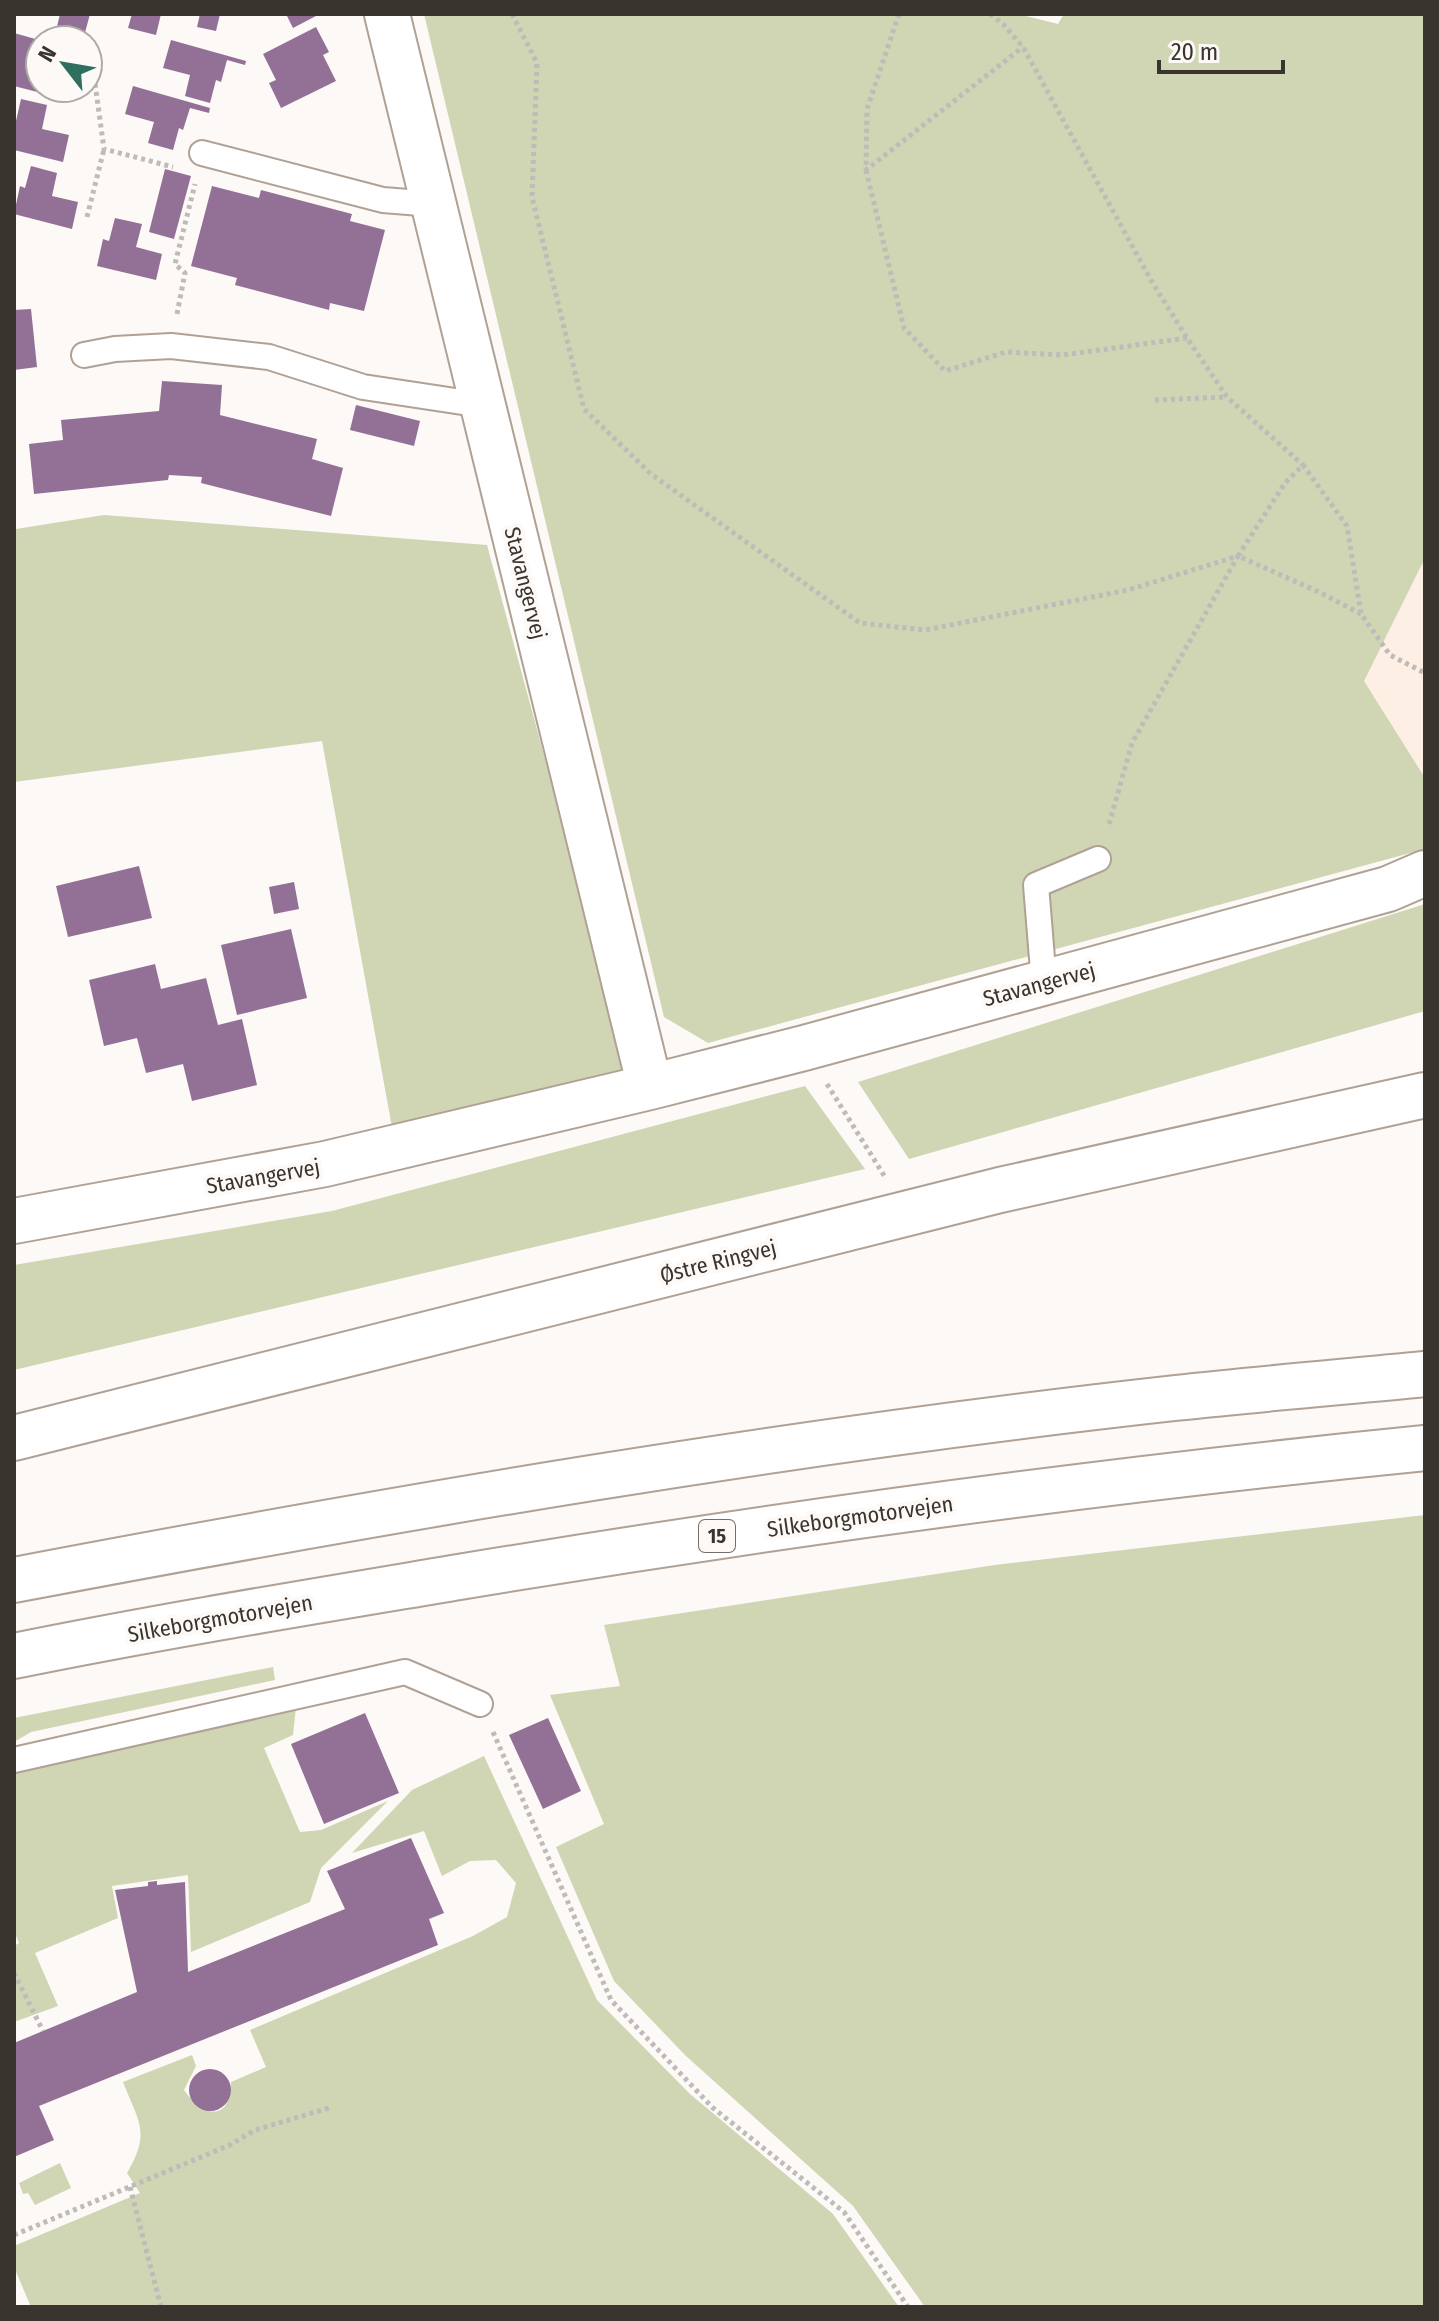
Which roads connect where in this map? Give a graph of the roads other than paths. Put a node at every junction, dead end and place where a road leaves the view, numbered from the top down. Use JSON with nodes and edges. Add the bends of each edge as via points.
{"nodes":[{"id":1,"x":387,"y":14,"type":"edge"},
{"id":2,"x":200,"y":164,"type":"road end"},
{"id":3,"x":433,"y":204,"type":"junction"},
{"id":4,"x":84,"y":355,"type":"dead end"},
{"id":5,"x":482,"y":405,"type":"junction"},
{"id":6,"x":1098,"y":859,"type":"road end"},
{"id":7,"x":1425,"y":873,"type":"edge"},
{"id":8,"x":1044,"y":983,"type":"junction"},
{"id":9,"x":650,"y":1087,"type":"junction"},
{"id":10,"x":1425,"y":1095,"type":"edge"},
{"id":11,"x":14,"y":1221,"type":"edge"},
{"id":12,"x":1425,"y":1374,"type":"edge"},
{"id":13,"x":14,"y":1438,"type":"edge"},
{"id":14,"x":1425,"y":1448,"type":"edge"},
{"id":15,"x":14,"y":1580,"type":"edge"},
{"id":16,"x":14,"y":1656,"type":"edge"},
{"id":17,"x":480,"y":1704,"type":"road end"},
{"id":18,"x":14,"y":1760,"type":"edge"}],
"edges":[{"from":1,"to":3,"type":"main road","name":"Stavangervej"},
{"from":2,"to":3,"type":"lane","via":[[383,200]]},
{"from":3,"to":5,"type":"main road","name":"Stavangervej"},
{"from":4,"to":5,"type":"lane","via":[[171,346],[269,357],[363,387]]},
{"from":5,"to":9,"type":"main road","name":"Stavangervej"},
{"from":6,"to":8,"type":"lane","via":[[1036,885]]},
{"from":7,"to":8,"type":"main road","name":"Stavangervej","via":[[1388,889]]},
{"from":8,"to":9,"type":"main road","name":"Stavangervej"},
{"from":9,"to":11,"type":"main road","name":"Stavangervej","via":[[325,1164]]},
{"from":10,"to":13,"type":"main road","name":"Østre Ringvej","via":[[1000,1190]]},
{"from":12,"to":15,"type":"main road","via":[[1175,1398],[637,1471]]},
{"from":14,"to":16,"type":"main road","name":"Silkeborgmotorvejen","number":"15","via":[[941,1504],[645,1546]]},
{"from":17,"to":18,"type":"lane","via":[[405,1672]]}]}
